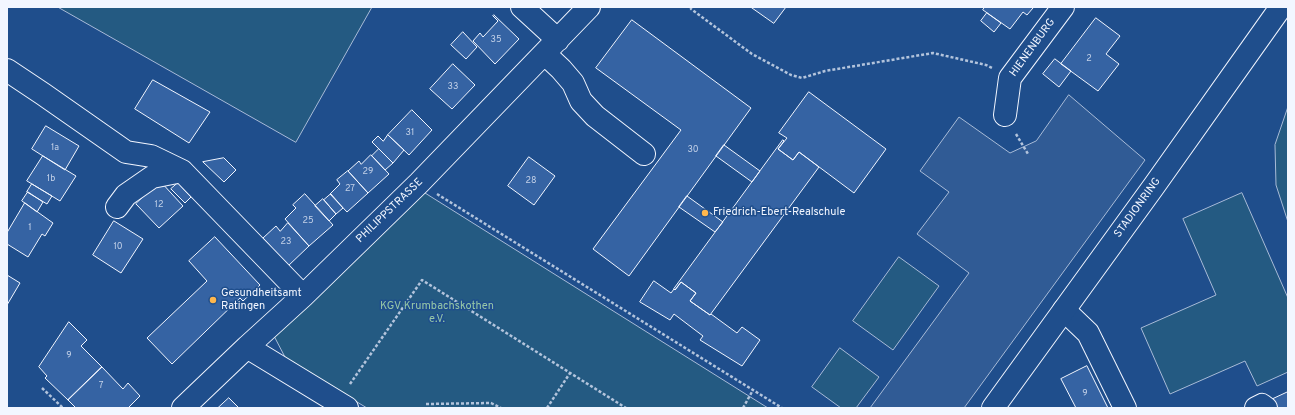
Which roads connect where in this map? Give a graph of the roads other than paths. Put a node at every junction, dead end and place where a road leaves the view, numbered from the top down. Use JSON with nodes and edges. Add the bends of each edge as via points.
{"nodes":[{"id":1,"x":522,"y":7,"type":"edge"},
{"id":2,"x":589,"y":7,"type":"edge"},
{"id":3,"x":1063,"y":7,"type":"edge"},
{"id":4,"x":1280,"y":7,"type":"edge"},
{"id":5,"x":551,"y":47,"type":"junction"},
{"id":6,"x":7,"y":70,"type":"edge"},
{"id":7,"x":1005,"y":115,"type":"dead end"},
{"id":8,"x":644,"y":154,"type":"dead end"},
{"id":9,"x":182,"y":171,"type":"junction"},
{"id":10,"x":117,"y":207,"type":"dead end"},
{"id":11,"x":303,"y":296,"type":"junction"},
{"id":12,"x":1064,"y":310,"type":"junction"},
{"id":13,"x":247,"y":347,"type":"junction"},
{"id":14,"x":342,"y":405,"type":"edge"},
{"id":15,"x":183,"y":408,"type":"edge"},
{"id":16,"x":993,"y":408,"type":"edge"},
{"id":17,"x":1124,"y":408,"type":"edge"},
{"id":18,"x":1256,"y":408,"type":"edge"},
{"id":19,"x":1266,"y":408,"type":"edge"}],
"edges":[{"from":1,"to":5,"type":"street"},
{"from":2,"to":5,"type":"street","name":"PHILIPPSTRASSE"},
{"from":3,"to":7,"type":"street","name":"HIENENBURG","via":[[1010,78]]},
{"from":4,"to":12,"type":"street","name":"STADIONRING"},
{"from":5,"to":8,"type":"street","via":[[581,101],[595,116]]},
{"from":5,"to":11,"type":"street","name":"PHILIPPSTRASSE","via":[[419,183]]},
{"from":6,"to":9,"type":"street","via":[[126,152],[151,156]]},
{"from":9,"to":10,"type":"street","via":[[152,177],[126,195]]},
{"from":9,"to":11,"type":"street"},
{"from":11,"to":13,"type":"street","name":"PHILIPPSTRASSE"},
{"from":12,"to":16,"type":"street","name":"STADIONRING"},
{"from":12,"to":17,"type":"street","via":[[1088,333]]},
{"from":13,"to":14,"type":"street"},
{"from":13,"to":15,"type":"street","name":"PHILIPPSTRASSE"},
{"from":18,"to":19,"type":"street","via":[[1262,405]]}]}
